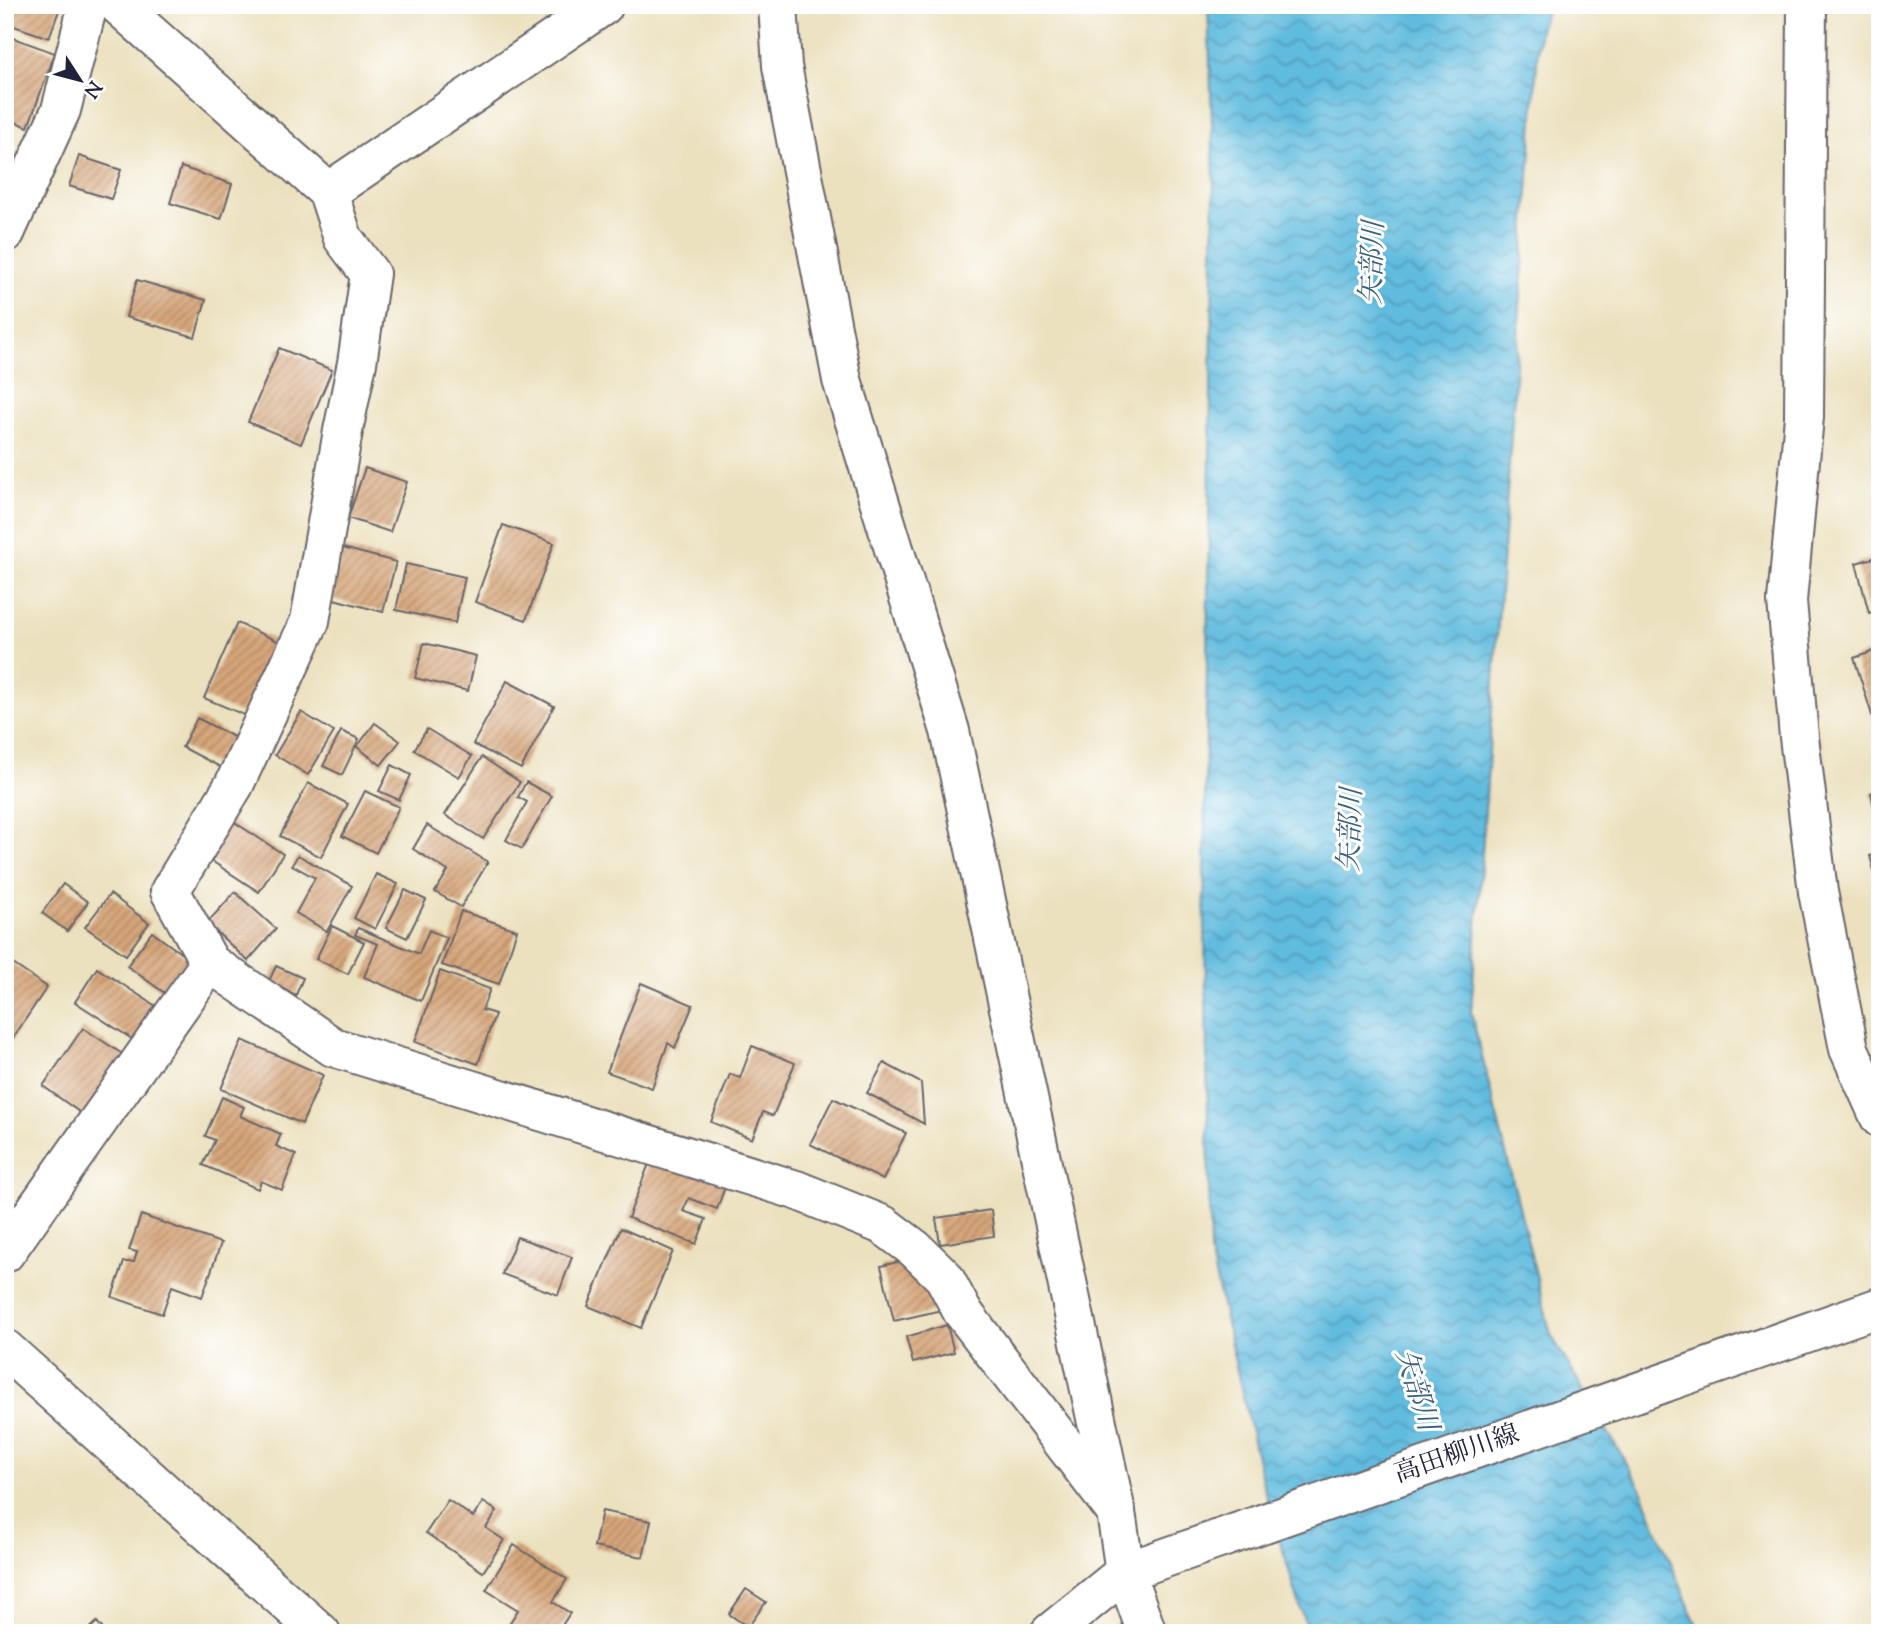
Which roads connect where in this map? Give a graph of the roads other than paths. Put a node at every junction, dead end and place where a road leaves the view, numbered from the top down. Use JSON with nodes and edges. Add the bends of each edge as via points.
{"nodes":[{"id":1,"x":88,"y":5,"type":"edge"},
{"id":2,"x":118,"y":5,"type":"edge"},
{"id":3,"x":604,"y":5,"type":"edge"},
{"id":4,"x":778,"y":5,"type":"edge"},
{"id":5,"x":1807,"y":5,"type":"edge"},
{"id":6,"x":328,"y":192,"type":"junction"},
{"id":7,"x":5,"y":233,"type":"edge"},
{"id":8,"x":209,"y":963,"type":"junction"},
{"id":9,"x":1880,"y":1118,"type":"edge"},
{"id":10,"x":5,"y":1253,"type":"edge"},
{"id":11,"x":1880,"y":1307,"type":"edge"},
{"id":12,"x":5,"y":1349,"type":"edge"},
{"id":13,"x":1116,"y":1512,"type":"junction"},
{"id":14,"x":1137,"y":1568,"type":"junction"},
{"id":15,"x":321,"y":1633,"type":"edge"},
{"id":16,"x":1051,"y":1633,"type":"edge"},
{"id":17,"x":1147,"y":1633,"type":"edge"}],
"edges":[{"from":1,"to":7,"type":"street","via":[[61,110]]},
{"from":2,"to":6,"type":"street"},
{"from":3,"to":6,"type":"street"},
{"from":4,"to":13,"type":"street","via":[[782,66],[842,380],[950,732]]},
{"from":5,"to":9,"type":"street","via":[[1804,417],[1787,601],[1818,892],[1849,1049]]},
{"from":6,"to":8,"type":"street","via":[[343,238],[370,274],[357,363],[310,621],[234,785],[170,891]]},
{"from":8,"to":10,"type":"street"},
{"from":8,"to":13,"type":"street","via":[[333,1047],[796,1190],[883,1225],[944,1277],[962,1311]]},
{"from":11,"to":14,"type":"street","name":"高田柳川線"},
{"from":12,"to":15,"type":"street"},
{"from":13,"to":14,"type":"street"},
{"from":14,"to":16,"type":"street","name":"高田柳川線"},
{"from":14,"to":17,"type":"street"}]}
